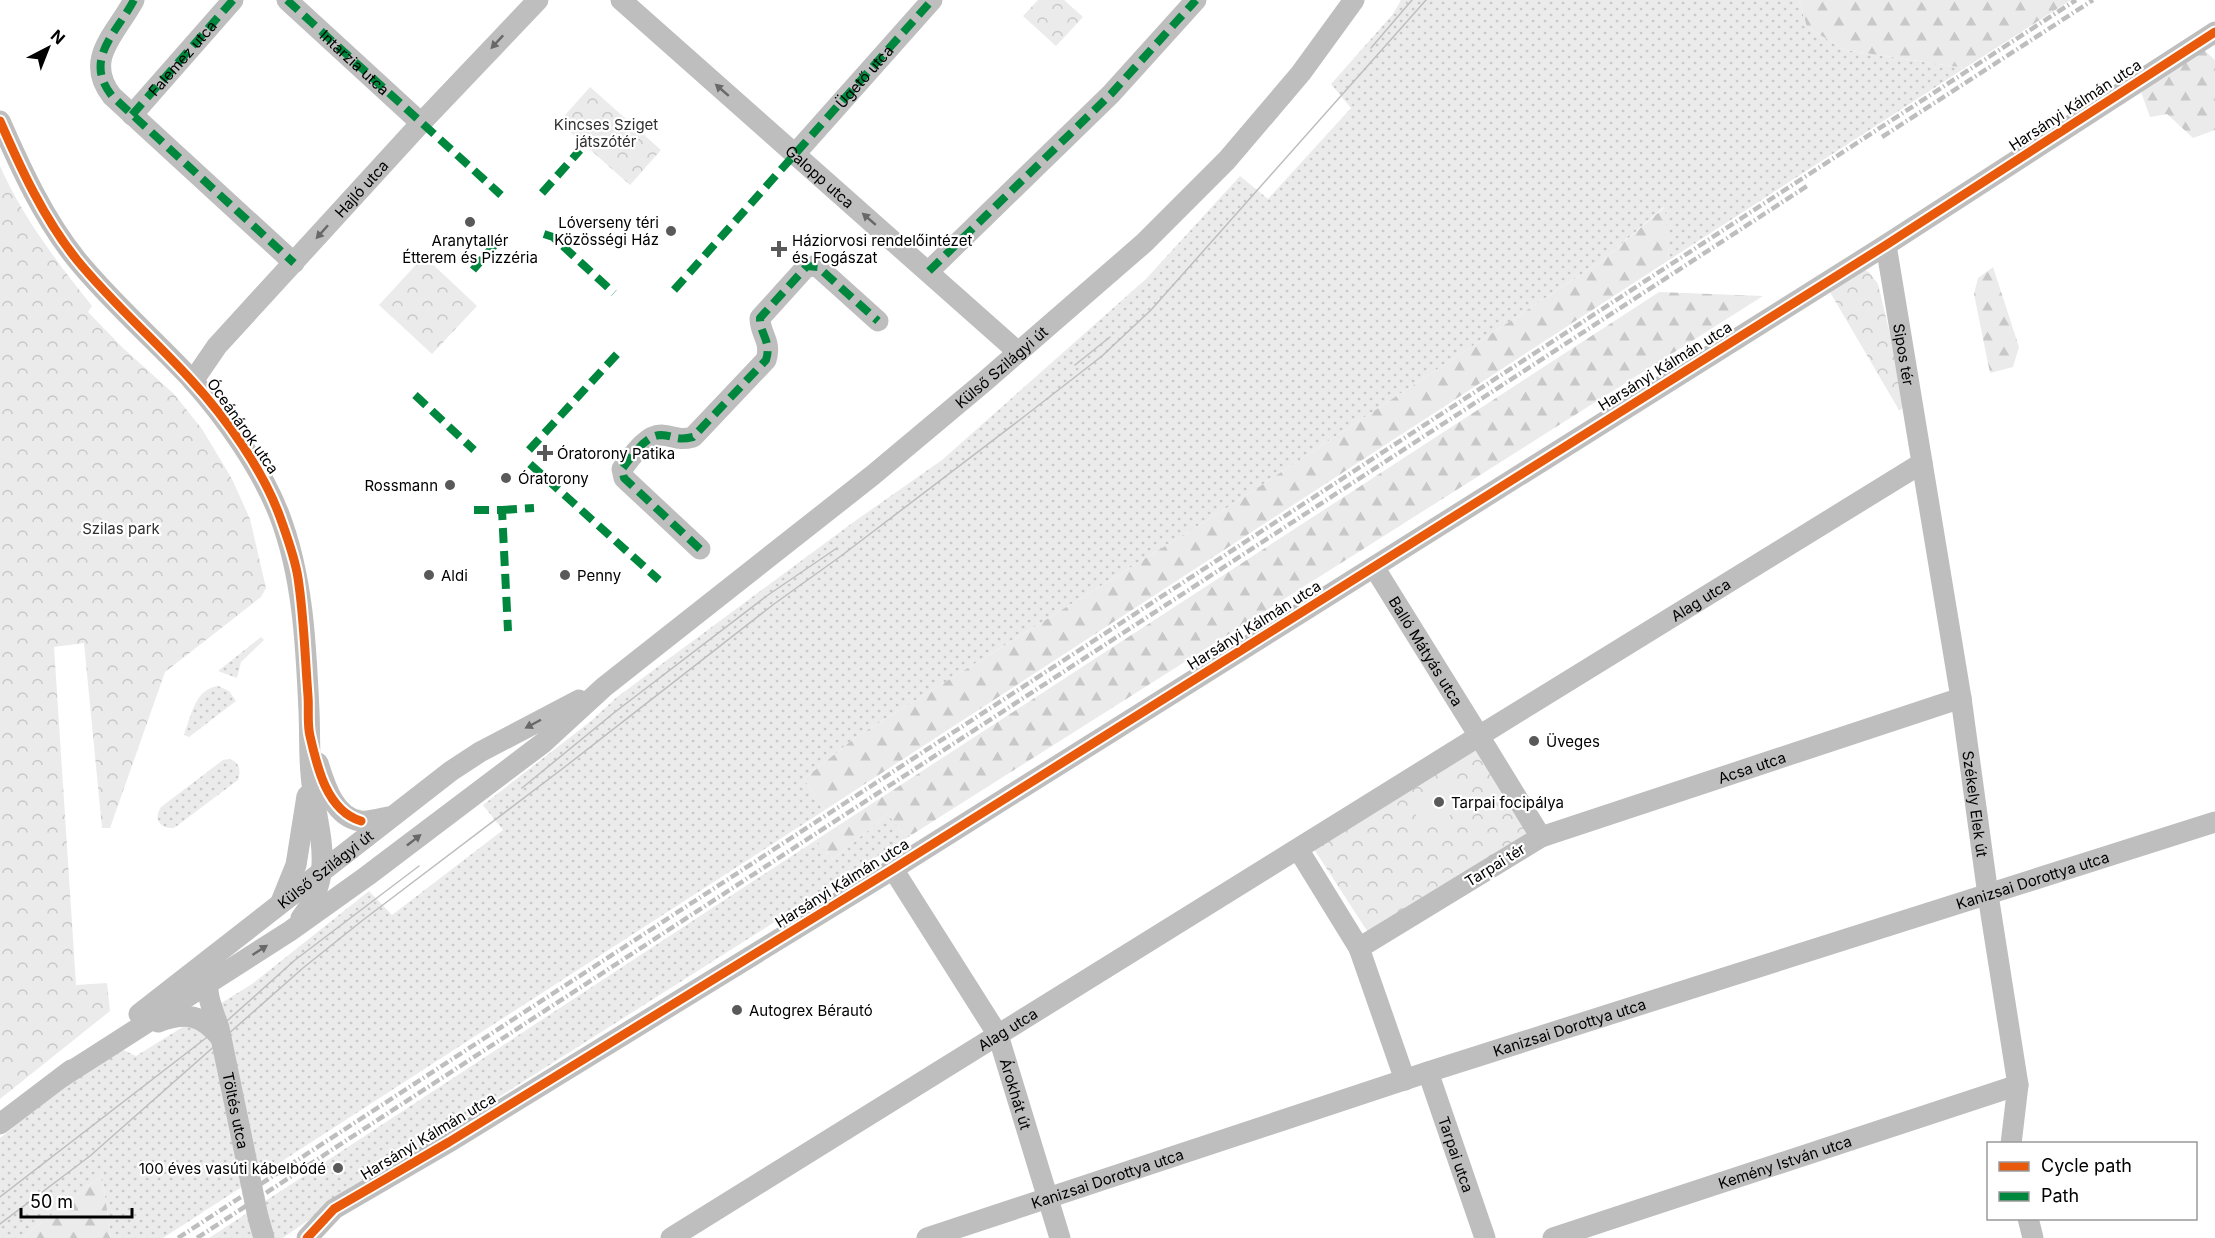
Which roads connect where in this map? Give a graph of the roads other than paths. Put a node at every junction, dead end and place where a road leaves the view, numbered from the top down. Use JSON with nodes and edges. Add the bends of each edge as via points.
{"nodes":[{"id":1,"x":134,"y":0,"type":"edge"},
{"id":2,"x":233,"y":0,"type":"edge"},
{"id":3,"x":287,"y":0,"type":"edge"},
{"id":4,"x":538,"y":0,"type":"edge"},
{"id":5,"x":621,"y":0,"type":"edge"},
{"id":6,"x":932,"y":0,"type":"edge"},
{"id":7,"x":1197,"y":0,"type":"edge"},
{"id":8,"x":1354,"y":0,"type":"edge"},
{"id":9,"x":2215,"y":33,"type":"edge"},
{"id":10,"x":132,"y":115,"type":"junction"},
{"id":11,"x":0,"y":121,"type":"edge"},
{"id":12,"x":422,"y":123,"type":"junction"},
{"id":13,"x":795,"y":154,"type":"junction"},
{"id":14,"x":1886,"y":245,"type":"junction"},
{"id":15,"x":294,"y":263,"type":"junction"},
{"id":16,"x":928,"y":271,"type":"junction"},
{"id":17,"x":878,"y":321,"type":"dead end"},
{"id":18,"x":1018,"y":352,"type":"junction"},
{"id":19,"x":193,"y":381,"type":"junction"},
{"id":20,"x":1922,"y":463,"type":"junction"},
{"id":21,"x":700,"y":549,"type":"dead end"},
{"id":22,"x":1374,"y":567,"type":"junction"},
{"id":23,"x":604,"y":687,"type":"junction"},
{"id":24,"x":1961,"y":698,"type":"junction"},
{"id":25,"x":310,"y":734,"type":"junction"},
{"id":26,"x":1479,"y":736,"type":"junction"},
{"id":27,"x":311,"y":774,"type":"junction"},
{"id":28,"x":392,"y":816,"type":"junction"},
{"id":29,"x":2215,"y":822,"type":"edge"},
{"id":30,"x":1541,"y":837,"type":"junction"},
{"id":31,"x":1298,"y":849,"type":"junction"},
{"id":32,"x":325,"y":863,"type":"junction"},
{"id":33,"x":893,"y":869,"type":"junction"},
{"id":34,"x":367,"y":876,"type":"junction"},
{"id":35,"x":1988,"y":895,"type":"junction"},
{"id":36,"x":280,"y":904,"type":"junction"},
{"id":37,"x":290,"y":931,"type":"junction"},
{"id":38,"x":227,"y":946,"type":"junction"},
{"id":39,"x":1359,"y":948,"type":"junction"},
{"id":40,"x":230,"y":969,"type":"junction"},
{"id":41,"x":207,"y":985,"type":"junction"},
{"id":42,"x":135,"y":1029,"type":"junction"},
{"id":43,"x":220,"y":1033,"type":"junction"},
{"id":44,"x":998,"y":1035,"type":"junction"},
{"id":45,"x":1428,"y":1072,"type":"junction"},
{"id":46,"x":62,"y":1077,"type":"junction"},
{"id":47,"x":1405,"y":1080,"type":"junction"},
{"id":48,"x":2018,"y":1085,"type":"junction"},
{"id":49,"x":0,"y":1124,"type":"edge"},
{"id":50,"x":2011,"y":1142,"type":"edge"},
{"id":51,"x":1048,"y":1198,"type":"junction"},
{"id":52,"x":2028,"y":1220,"type":"edge"},
{"id":53,"x":264,"y":1238,"type":"edge"},
{"id":54,"x":307,"y":1238,"type":"edge"},
{"id":55,"x":671,"y":1238,"type":"edge"},
{"id":56,"x":927,"y":1238,"type":"edge"},
{"id":57,"x":1060,"y":1238,"type":"edge"},
{"id":58,"x":1485,"y":1238,"type":"edge"},
{"id":59,"x":1553,"y":1238,"type":"edge"},
{"id":60,"x":2033,"y":1238,"type":"edge"}],
"edges":[{"from":1,"to":10,"type":"street","via":[[104,47],[99,74],[112,96]]},
{"from":2,"to":10,"type":"street","name":"Falemez utca"},
{"from":3,"to":12,"type":"street","name":"Intarzia utca"},
{"from":4,"to":12,"type":"street","name":"Hajló utca","one_way":true},
{"from":13,"to":5,"type":"street","name":"Galopp utca","one_way":true},
{"from":6,"to":13,"type":"street","name":"Ügető utca"},
{"from":7,"to":16,"type":"street","via":[[1111,94]]},
{"from":8,"to":18,"type":"street","name":"Külső Szilágyi út","via":[[1301,73],[1227,160],[1144,243]]},
{"from":9,"to":14,"type":"street","name":"Harsányi Kálmán utca"},
{"from":10,"to":15,"type":"street"},
{"from":11,"to":19,"type":"street","name":"Óceánárok utca","via":[[46,214],[76,259]]},
{"from":12,"to":15,"type":"street","name":"Hajló utca","one_way":true},
{"from":16,"to":13,"type":"street","name":"Galopp utca","one_way":true},
{"from":14,"to":20,"type":"street","name":"Sipos tér"},
{"from":14,"to":22,"type":"street","name":"Harsányi Kálmán utca"},
{"from":15,"to":19,"type":"street","name":"Hajló utca","via":[[217,346]]},
{"from":16,"to":18,"type":"street","name":"Galopp utca"},
{"from":17,"to":21,"type":"street","via":[[818,267],[807,266],[760,318],[769,350],[766,360],[693,437],[650,438],[622,469],[624,478]]},
{"from":18,"to":23,"type":"street","name":"Külső Szilágyi út","via":[[873,475]]},
{"from":19,"to":25,"type":"street","name":"Óceánárok utca","via":[[266,485],[287,537],[298,577]]},
{"from":20,"to":24,"type":"street","name":"Székely Elek út"},
{"from":20,"to":26,"type":"street","name":"Alag utca"},
{"from":22,"to":26,"type":"street","name":"Balló Mátyás utca"},
{"from":22,"to":33,"type":"street","name":"Harsányi Kálmán utca"},
{"from":23,"to":28,"type":"street","name":"Külső Szilágyi út","one_way":true,"via":[[480,752]]},
{"from":34,"to":23,"type":"street","name":"Külső Szilágyi út","one_way":true,"via":[[543,743]]},
{"from":24,"to":30,"type":"street","name":"Acsa utca"},
{"from":24,"to":35,"type":"street","name":"Székely Elek út"},
{"from":25,"to":27,"type":"street","name":"Óceánárok utca"},
{"from":25,"to":28,"type":"street","via":[[337,807],[361,821]]},
{"from":26,"to":30,"type":"street","name":"Tarpai tér"},
{"from":26,"to":31,"type":"street"},
{"from":27,"to":32,"type":"street","name":"Óceánárok utca"},
{"from":27,"to":36,"type":"street","via":[[296,865]]},
{"from":28,"to":32,"type":"street","name":"Külső Szilágyi út"},
{"from":29,"to":35,"type":"street","name":"Kanizsai Dorottya utca"},
{"from":30,"to":39,"type":"street","name":"Tarpai tér"},
{"from":31,"to":39,"type":"street"},
{"from":31,"to":44,"type":"street","name":"Alag utca"},
{"from":32,"to":34,"type":"street","via":[[346,877]]},
{"from":32,"to":36,"type":"street","name":"Külső Szilágyi út"},
{"from":32,"to":37,"type":"street","via":[[312,903]]},
{"from":33,"to":44,"type":"street","name":"Árokhát út"},
{"from":33,"to":54,"type":"street","name":"Harsányi Kálmán utca","via":[[334,1209]]},
{"from":34,"to":37,"type":"street","name":"Külső Szilágyi út"},
{"from":35,"to":45,"type":"street","name":"Kanizsai Dorottya utca"},
{"from":35,"to":48,"type":"street","name":"Székely Elek út"},
{"from":36,"to":38,"type":"street","name":"Külső Szilágyi út"},
{"from":40,"to":37,"type":"street","name":"Külső Szilágyi út","one_way":true},
{"from":38,"to":41,"type":"street","via":[[209,974]]},
{"from":38,"to":46,"type":"street","name":"Külső Szilágyi út"},
{"from":39,"to":47,"type":"street"},
{"from":40,"to":41,"type":"street","name":"Külső Szilágyi út"},
{"from":40,"to":43,"type":"street","via":[[217,1000]]},
{"from":41,"to":42,"type":"street","name":"Külső Szilágyi út"},
{"from":41,"to":43,"type":"street","name":"Töltés utca"},
{"from":42,"to":43,"type":"street","via":[[170,1018],[193,1016]]},
{"from":42,"to":46,"type":"street","name":"Külső Szilágyi út"},
{"from":43,"to":53,"type":"street","name":"Töltés utca"},
{"from":44,"to":51,"type":"street","name":"Árokhát út"},
{"from":44,"to":55,"type":"street","name":"Alag utca"},
{"from":45,"to":47,"type":"street","name":"Kanizsai Dorottya utca"},
{"from":45,"to":58,"type":"street","name":"Tarpai utca"},
{"from":46,"to":49,"type":"street","name":"Külső Szilágyi út"},
{"from":47,"to":51,"type":"street","name":"Kanizsai Dorottya utca"},
{"from":48,"to":50,"type":"street","name":"Székely Elek út"},
{"from":48,"to":59,"type":"street","name":"Kemény István utca"},
{"from":51,"to":56,"type":"street","name":"Kanizsai Dorottya utca"},
{"from":51,"to":57,"type":"street","name":"Árokhát út"},
{"from":52,"to":60,"type":"street"}]}
